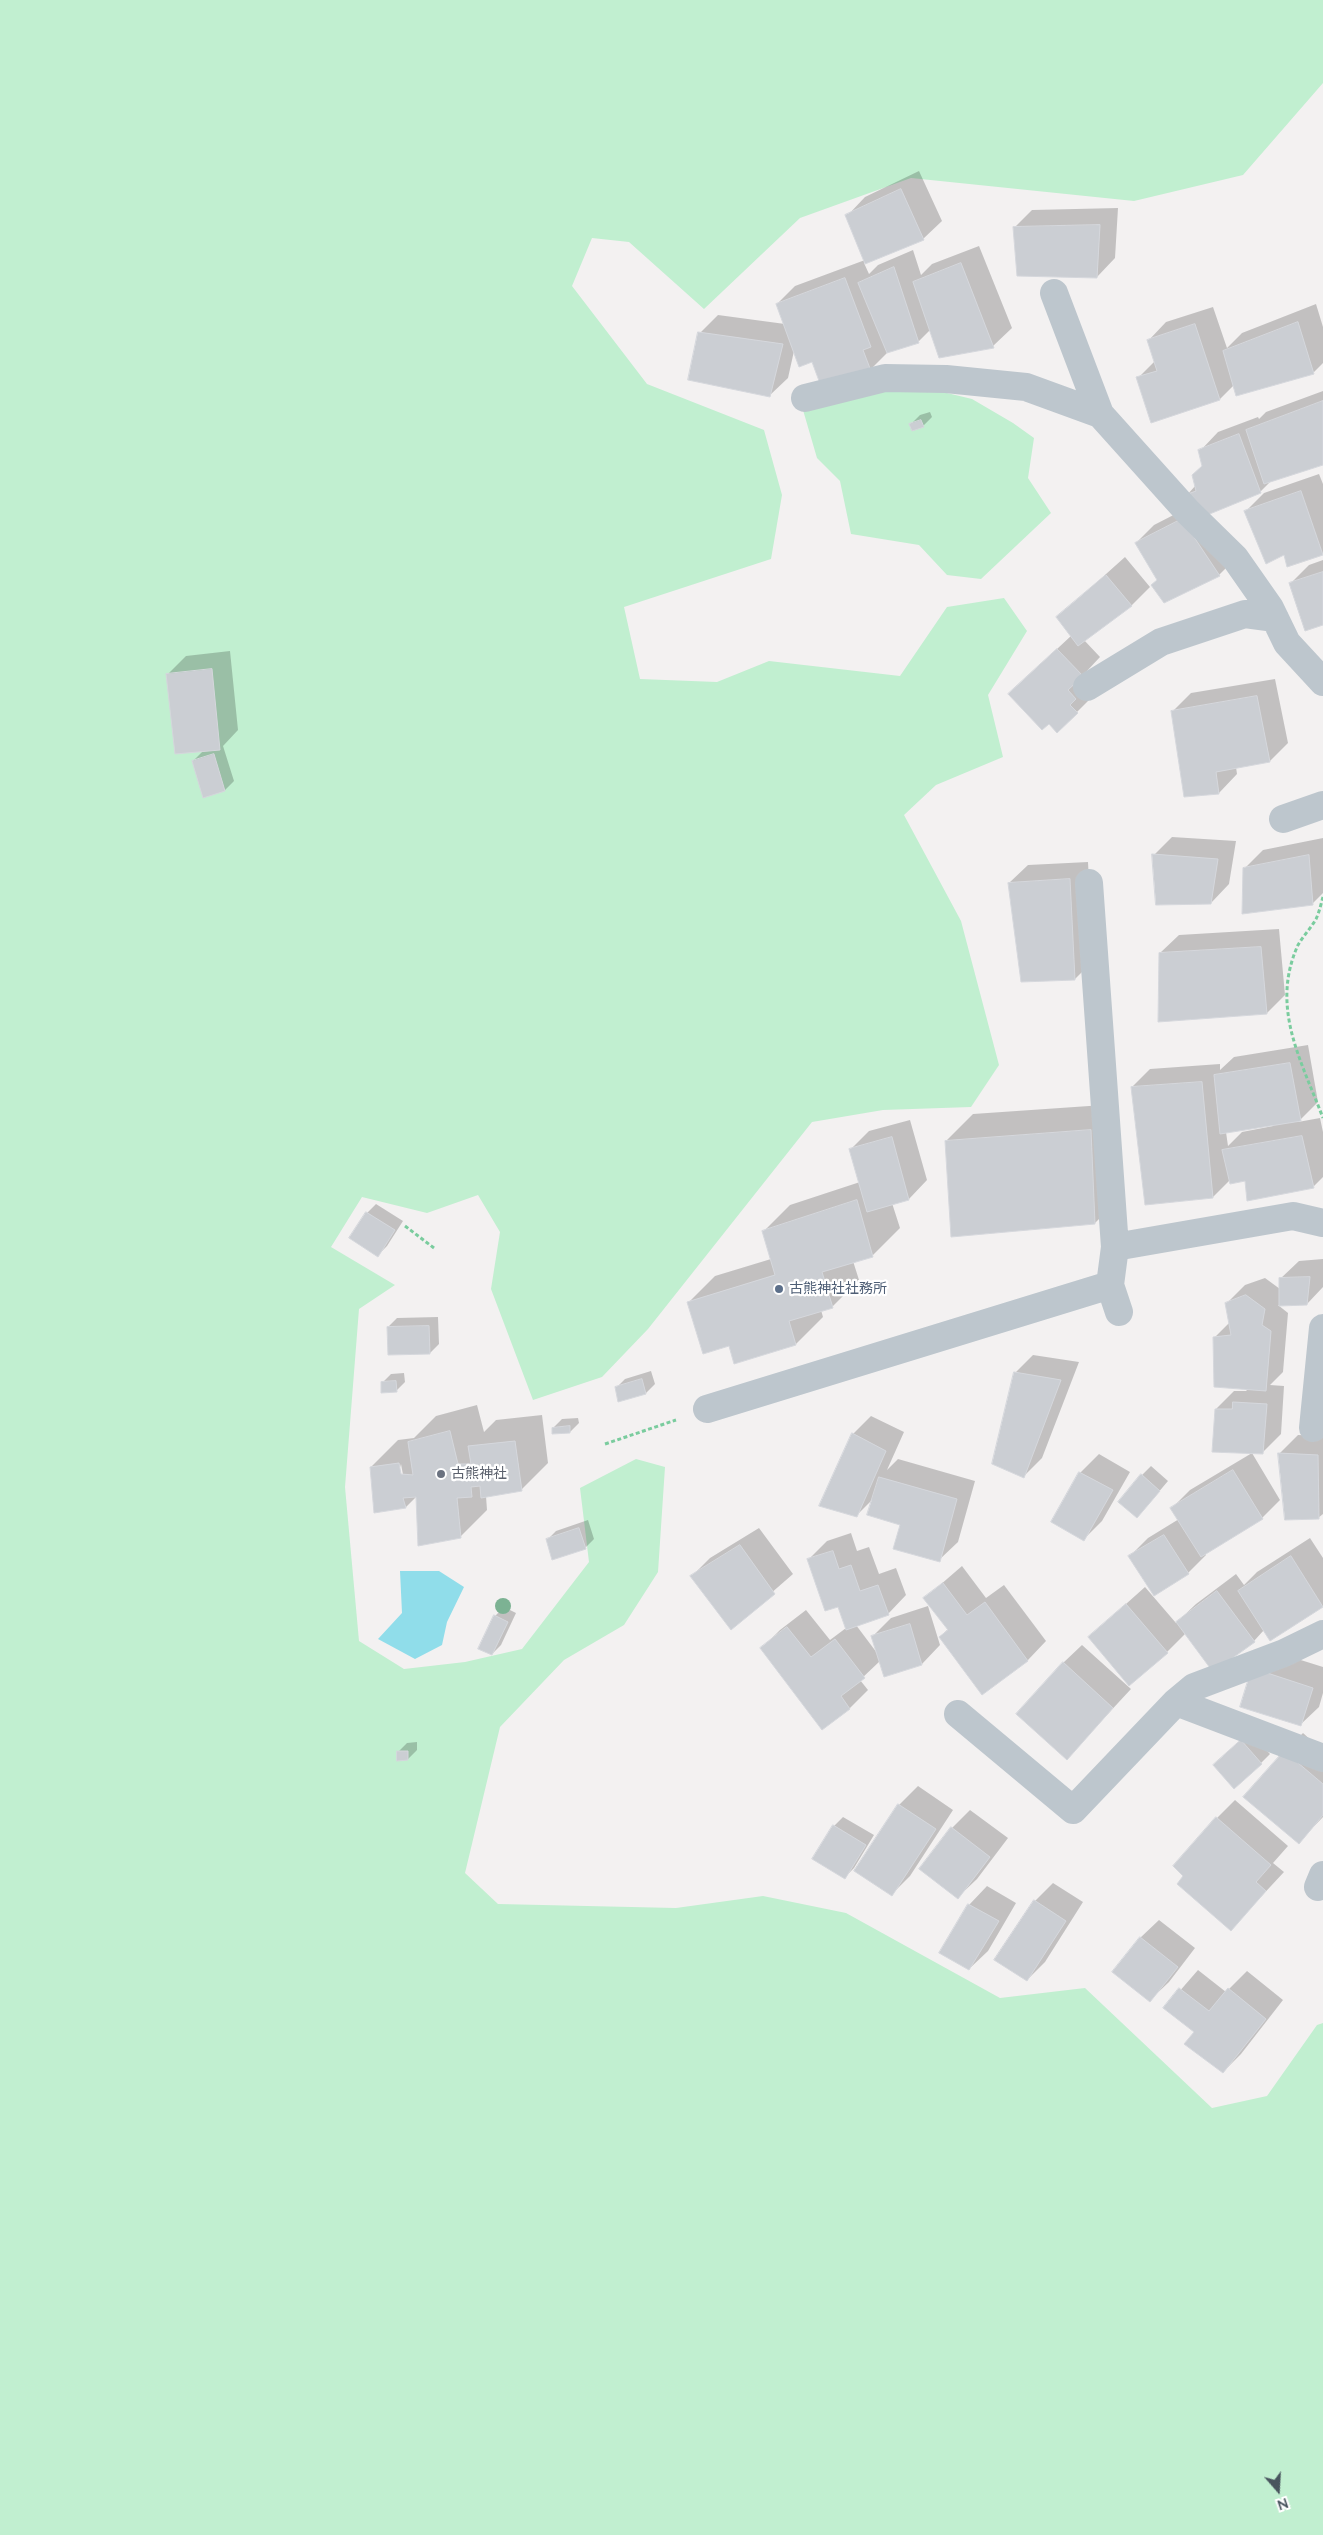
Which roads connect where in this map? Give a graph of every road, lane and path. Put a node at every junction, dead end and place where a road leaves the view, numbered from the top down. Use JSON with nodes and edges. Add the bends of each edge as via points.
{"nodes":[{"id":1,"x":1054,"y":293,"type":"dead end"},
{"id":2,"x":805,"y":398,"type":"dead end"},
{"id":3,"x":1100,"y":414,"type":"junction"},
{"id":4,"x":1275,"y":618,"type":"junction"},
{"id":5,"x":1323,"y":682,"type":"edge"},
{"id":6,"x":1087,"y":687,"type":"dead end"},
{"id":7,"x":1323,"y":805,"type":"edge"},
{"id":8,"x":1283,"y":819,"type":"dead end"},
{"id":9,"x":1089,"y":883,"type":"dead end"},
{"id":10,"x":1323,"y":897,"type":"edge"},
{"id":11,"x":1323,"y":1118,"type":"edge"},
{"id":12,"x":1323,"y":1222,"type":"edge"},
{"id":13,"x":405,"y":1226,"type":"dead end"},
{"id":14,"x":1271,"y":1239,"type":"dead end"},
{"id":15,"x":1115,"y":1247,"type":"junction"},
{"id":16,"x":434,"y":1248,"type":"dead end"},
{"id":17,"x":1110,"y":1285,"type":"junction"},
{"id":18,"x":1120,"y":1312,"type":"dead end"},
{"id":19,"x":1323,"y":1328,"type":"edge"},
{"id":20,"x":707,"y":1409,"type":"joint"},
{"id":21,"x":1313,"y":1428,"type":"dead end"},
{"id":22,"x":605,"y":1444,"type":"dead end"},
{"id":23,"x":1323,"y":1634,"type":"edge"},
{"id":24,"x":1176,"y":1702,"type":"junction"},
{"id":25,"x":958,"y":1714,"type":"dead end"},
{"id":26,"x":1323,"y":1758,"type":"edge"}],
"edges":[{"from":1,"to":3,"type":"street"},
{"from":2,"to":3,"type":"street","via":[[885,378],[946,378],[1026,387]]},
{"from":3,"to":4,"type":"street","via":[[1188,512],[1235,558]]},
{"from":4,"to":5,"type":"street","via":[[1287,643]]},
{"from":4,"to":6,"type":"street","via":[[1245,614],[1161,642]]},
{"from":7,"to":8,"type":"street"},
{"from":9,"to":15,"type":"street"},
{"from":10,"to":11,"type":"path","via":[[1316,918],[1299,944],[1288,976],[1285,999],[1297,1051]]},
{"from":12,"to":14,"type":"street"},
{"from":12,"to":15,"type":"street","via":[[1294,1216]]},
{"from":13,"to":16,"type":"path"},
{"from":15,"to":17,"type":"street"},
{"from":17,"to":18,"type":"street"},
{"from":17,"to":20,"type":"street"},
{"from":19,"to":21,"type":"street"},
{"from":20,"to":22,"type":"path"},
{"from":23,"to":24,"type":"street","via":[[1284,1653],[1194,1687]]},
{"from":24,"to":25,"type":"street","via":[[1073,1810]]},
{"from":24,"to":26,"type":"street"}]}
